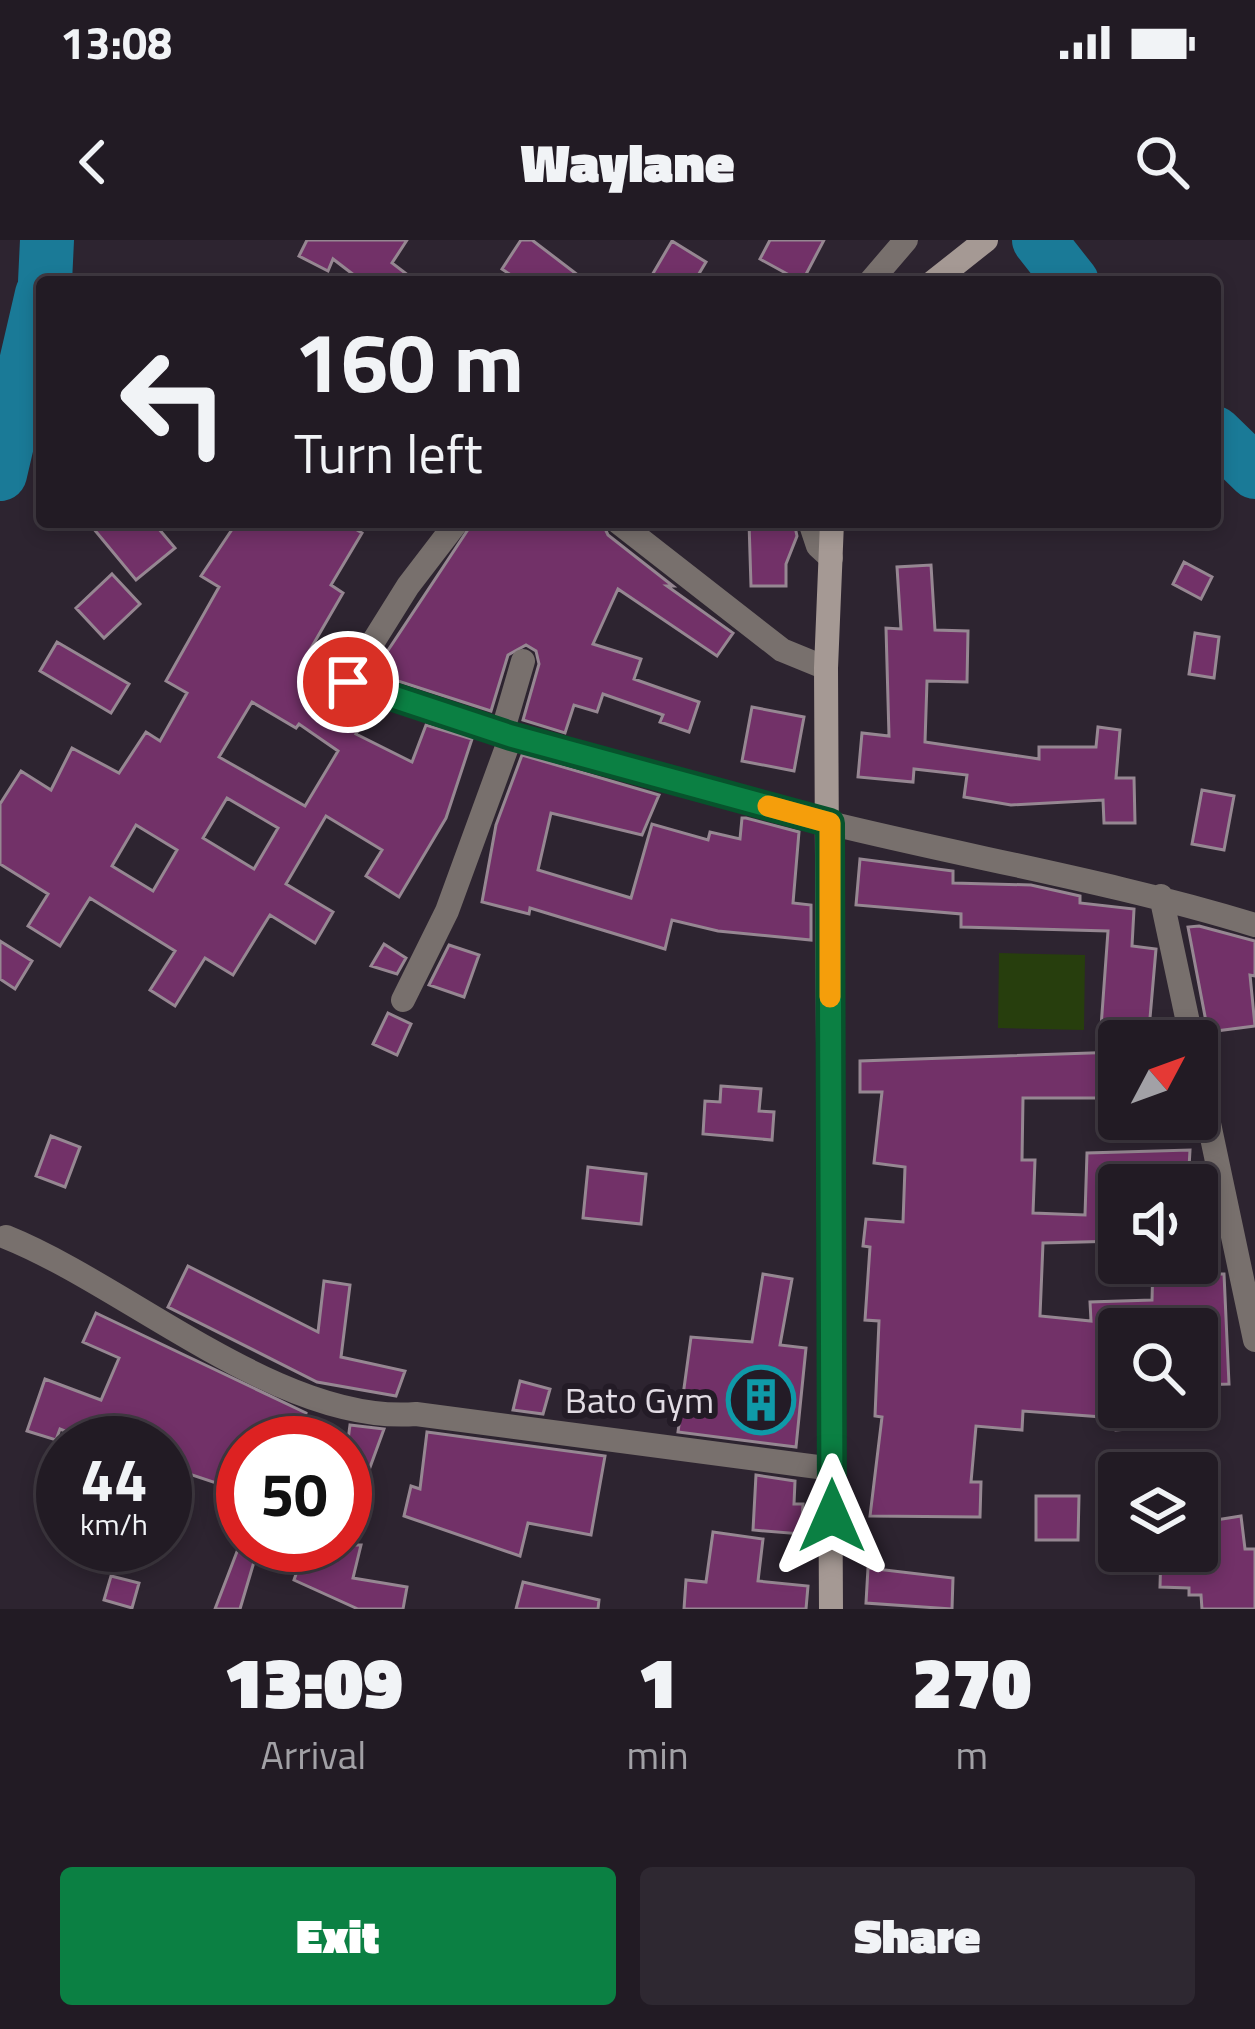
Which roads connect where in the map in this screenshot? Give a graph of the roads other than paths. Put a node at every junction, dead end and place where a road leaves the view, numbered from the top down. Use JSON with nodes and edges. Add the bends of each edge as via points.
{"nodes":[{"id":1,"x":906,"y":240,"type":"edge"},
{"id":2,"x":986,"y":240,"type":"edge"},
{"id":3,"x":941,"y":275,"type":"edge"},
{"id":4,"x":875,"y":276,"type":"edge"},
{"id":5,"x":452,"y":528,"type":"edge"},
{"id":6,"x":626,"y":528,"type":"edge"},
{"id":7,"x":812,"y":528,"type":"edge"},
{"id":8,"x":832,"y":528,"type":"edge"},
{"id":9,"x":831,"y":558,"type":"junction"},
{"id":10,"x":523,"y":661,"type":"dead end"},
{"id":11,"x":826,"y":668,"type":"junction"},
{"id":12,"x":507,"y":735,"type":"junction"},
{"id":13,"x":830,"y":823,"type":"junction"},
{"id":14,"x":1161,"y":896,"type":"junction"},
{"id":15,"x":1255,"y":925,"type":"edge"},
{"id":16,"x":403,"y":1000,"type":"dead end"},
{"id":17,"x":1188,"y":1020,"type":"edge"},
{"id":18,"x":1213,"y":1140,"type":"edge"},
{"id":19,"x":6,"y":1237,"type":"dead end"},
{"id":20,"x":1255,"y":1340,"type":"edge"},
{"id":21,"x":832,"y":1469,"type":"junction"},
{"id":22,"x":831,"y":1609,"type":"edge"}],
"edges":[{"from":1,"to":4,"type":"street"},
{"from":2,"to":3,"type":"main road"},
{"from":5,"to":12,"type":"street","via":[[348,682]]},
{"from":6,"to":11,"type":"street","via":[[782,650]]},
{"from":7,"to":9,"type":"street"},
{"from":8,"to":9,"type":"main road"},
{"from":9,"to":11,"type":"main road"},
{"from":10,"to":12,"type":"street"},
{"from":11,"to":13,"type":"main road"},
{"from":12,"to":13,"type":"street"},
{"from":12,"to":16,"type":"street","via":[[447,911]]},
{"from":13,"to":14,"type":"street"},
{"from":13,"to":21,"type":"main road"},
{"from":14,"to":15,"type":"street"},
{"from":14,"to":17,"type":"street"},
{"from":18,"to":20,"type":"street"},
{"from":19,"to":21,"type":"street","via":[[216,1354],[387,1418],[416,1414]]},
{"from":21,"to":22,"type":"main road"}]}
